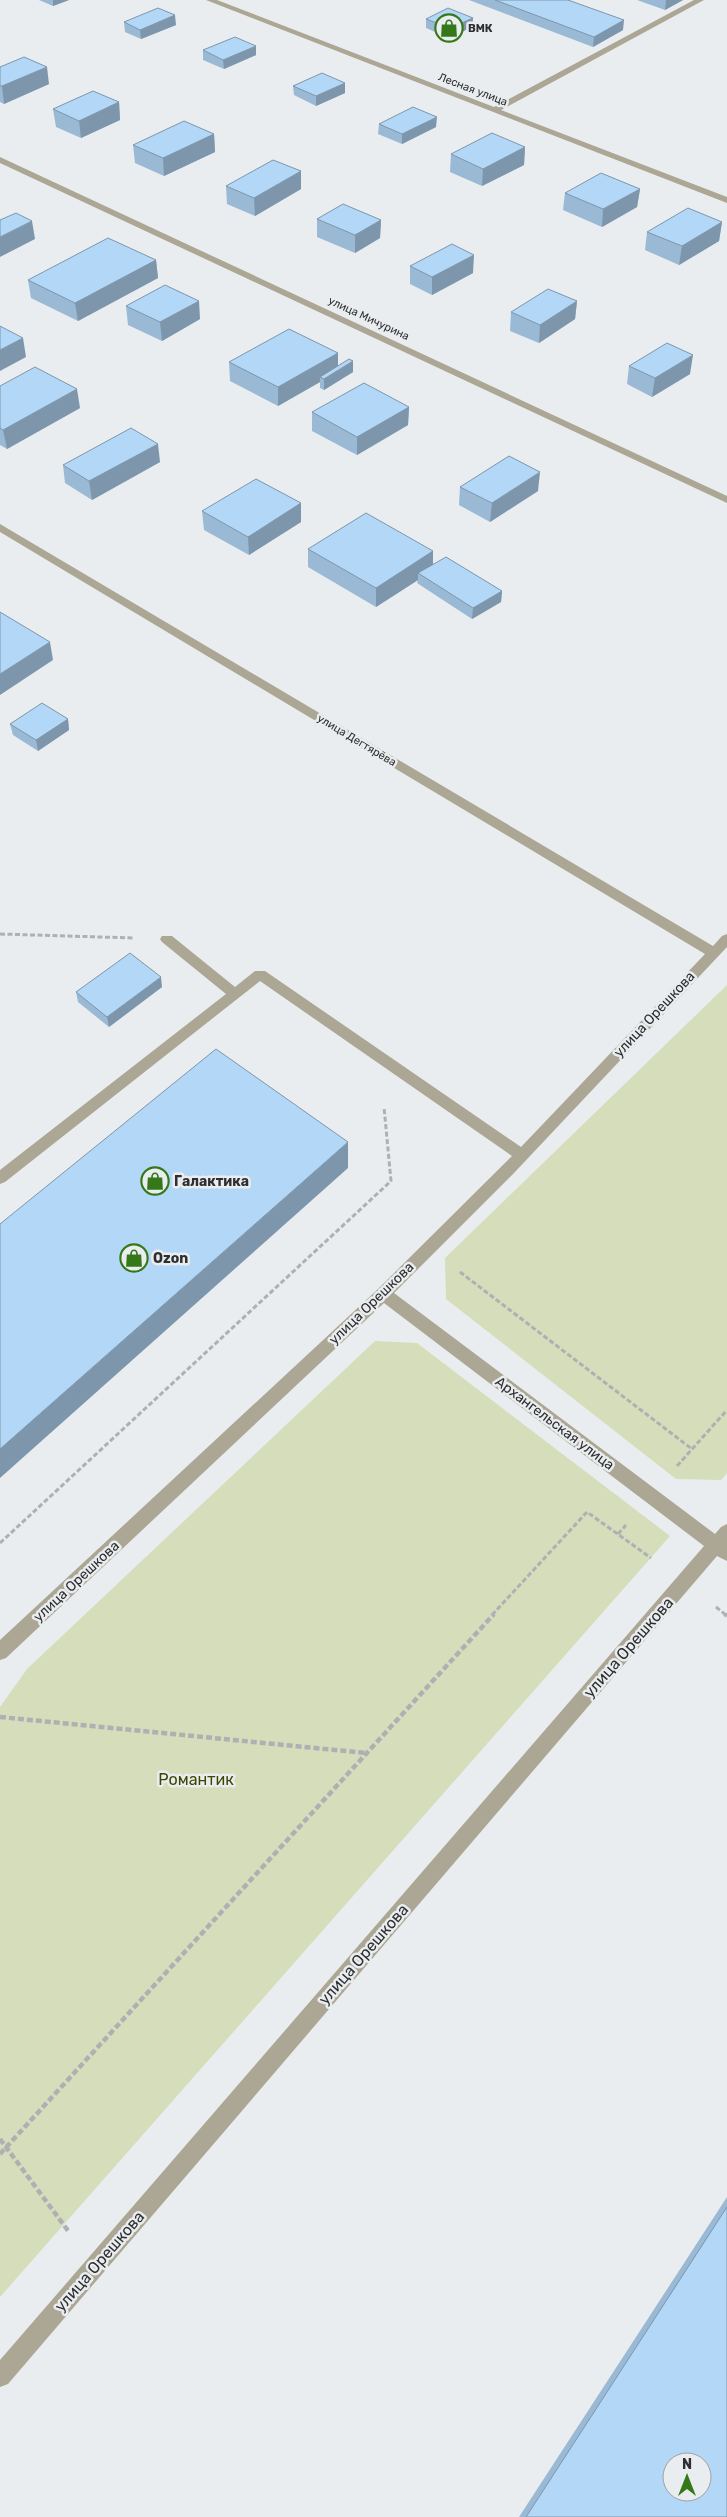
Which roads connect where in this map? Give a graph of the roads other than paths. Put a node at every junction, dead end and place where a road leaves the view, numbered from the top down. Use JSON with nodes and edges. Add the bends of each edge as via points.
{"nodes":[{"id":1,"x":210,"y":0,"type":"edge"},
{"id":2,"x":700,"y":0,"type":"edge"},
{"id":3,"x":494,"y":110,"type":"junction"},
{"id":4,"x":0,"y":160,"type":"edge"},
{"id":5,"x":727,"y":200,"type":"edge"},
{"id":6,"x":727,"y":500,"type":"edge"},
{"id":7,"x":0,"y":527,"type":"edge"},
{"id":8,"x":167,"y":939,"type":"road end"},
{"id":9,"x":727,"y":939,"type":"edge"},
{"id":10,"x":713,"y":952,"type":"junction"},
{"id":11,"x":235,"y":994,"type":"junction"},
{"id":12,"x":521,"y":1155,"type":"junction"},
{"id":13,"x":0,"y":1178,"type":"edge"},
{"id":14,"x":382,"y":1294,"type":"junction"},
{"id":15,"x":723,"y":1543,"type":"edge"},
{"id":16,"x":0,"y":1652,"type":"edge"},
{"id":17,"x":0,"y":2376,"type":"edge"}],
"edges":[{"from":1,"to":3,"type":"street","name":"Лесная улица","via":[[235,6]]},
{"from":2,"to":3,"type":"street"},
{"from":3,"to":5,"type":"street","name":"Лесная улица"},
{"from":4,"to":6,"type":"street","name":"улица Мичурина"},
{"from":7,"to":10,"type":"street","name":"улица Дегтярёва"},
{"from":8,"to":11,"type":"street"},
{"from":9,"to":10,"type":"street","name":"улица Орешкова"},
{"from":10,"to":12,"type":"street","name":"улица Орешкова"},
{"from":11,"to":12,"type":"street","via":[[260,974]]},
{"from":11,"to":13,"type":"street"},
{"from":12,"to":14,"type":"street","name":"улица Орешкова"},
{"from":14,"to":15,"type":"street","name":"Архангельская улица"},
{"from":14,"to":16,"type":"street","name":"улица Орешкова"},
{"from":15,"to":17,"type":"street","name":"улица Орешкова"}]}
